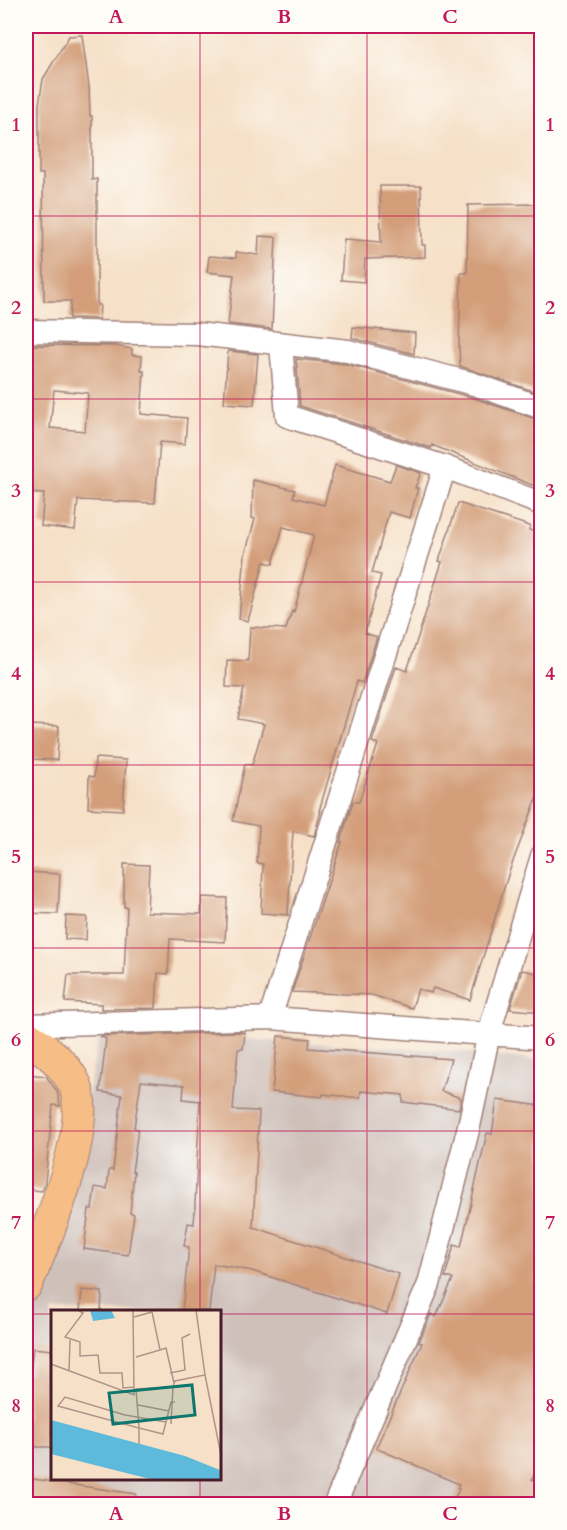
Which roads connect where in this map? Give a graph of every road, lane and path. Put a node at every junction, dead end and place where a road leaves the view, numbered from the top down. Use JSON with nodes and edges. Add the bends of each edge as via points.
{"nodes":[{"id":1,"x":26,"y":331,"type":"edge"},
{"id":2,"x":281,"y":344,"type":"junction"},
{"id":3,"x":542,"y":408,"type":"edge"},
{"id":4,"x":445,"y":467,"type":"junction"},
{"id":5,"x":542,"y":504,"type":"edge"},
{"id":6,"x":542,"y":856,"type":"edge"},
{"id":7,"x":270,"y":1018,"type":"junction"},
{"id":8,"x":26,"y":1025,"type":"edge"},
{"id":9,"x":489,"y":1033,"type":"junction"},
{"id":10,"x":26,"y":1037,"type":"edge"},
{"id":11,"x":542,"y":1038,"type":"edge"},
{"id":12,"x":26,"y":1284,"type":"edge"},
{"id":13,"x":335,"y":1504,"type":"edge"}],
"edges":[{"from":1,"to":2,"type":"street","via":[[196,334]]},
{"from":2,"to":3,"type":"street","via":[[348,351],[474,384]]},
{"from":2,"to":4,"type":"street","via":[[287,416]]},
{"from":4,"to":5,"type":"street"},
{"from":4,"to":7,"type":"street"},
{"from":6,"to":9,"type":"street"},
{"from":7,"to":8,"type":"street"},
{"from":7,"to":9,"type":"street"},
{"from":9,"to":11,"type":"street"},
{"from":9,"to":13,"type":"street","via":[[429,1284]]},
{"from":10,"to":12,"type":"main road","via":[[46,1049],[62,1066],[75,1085],[80,1110],[59,1200]]}]}
